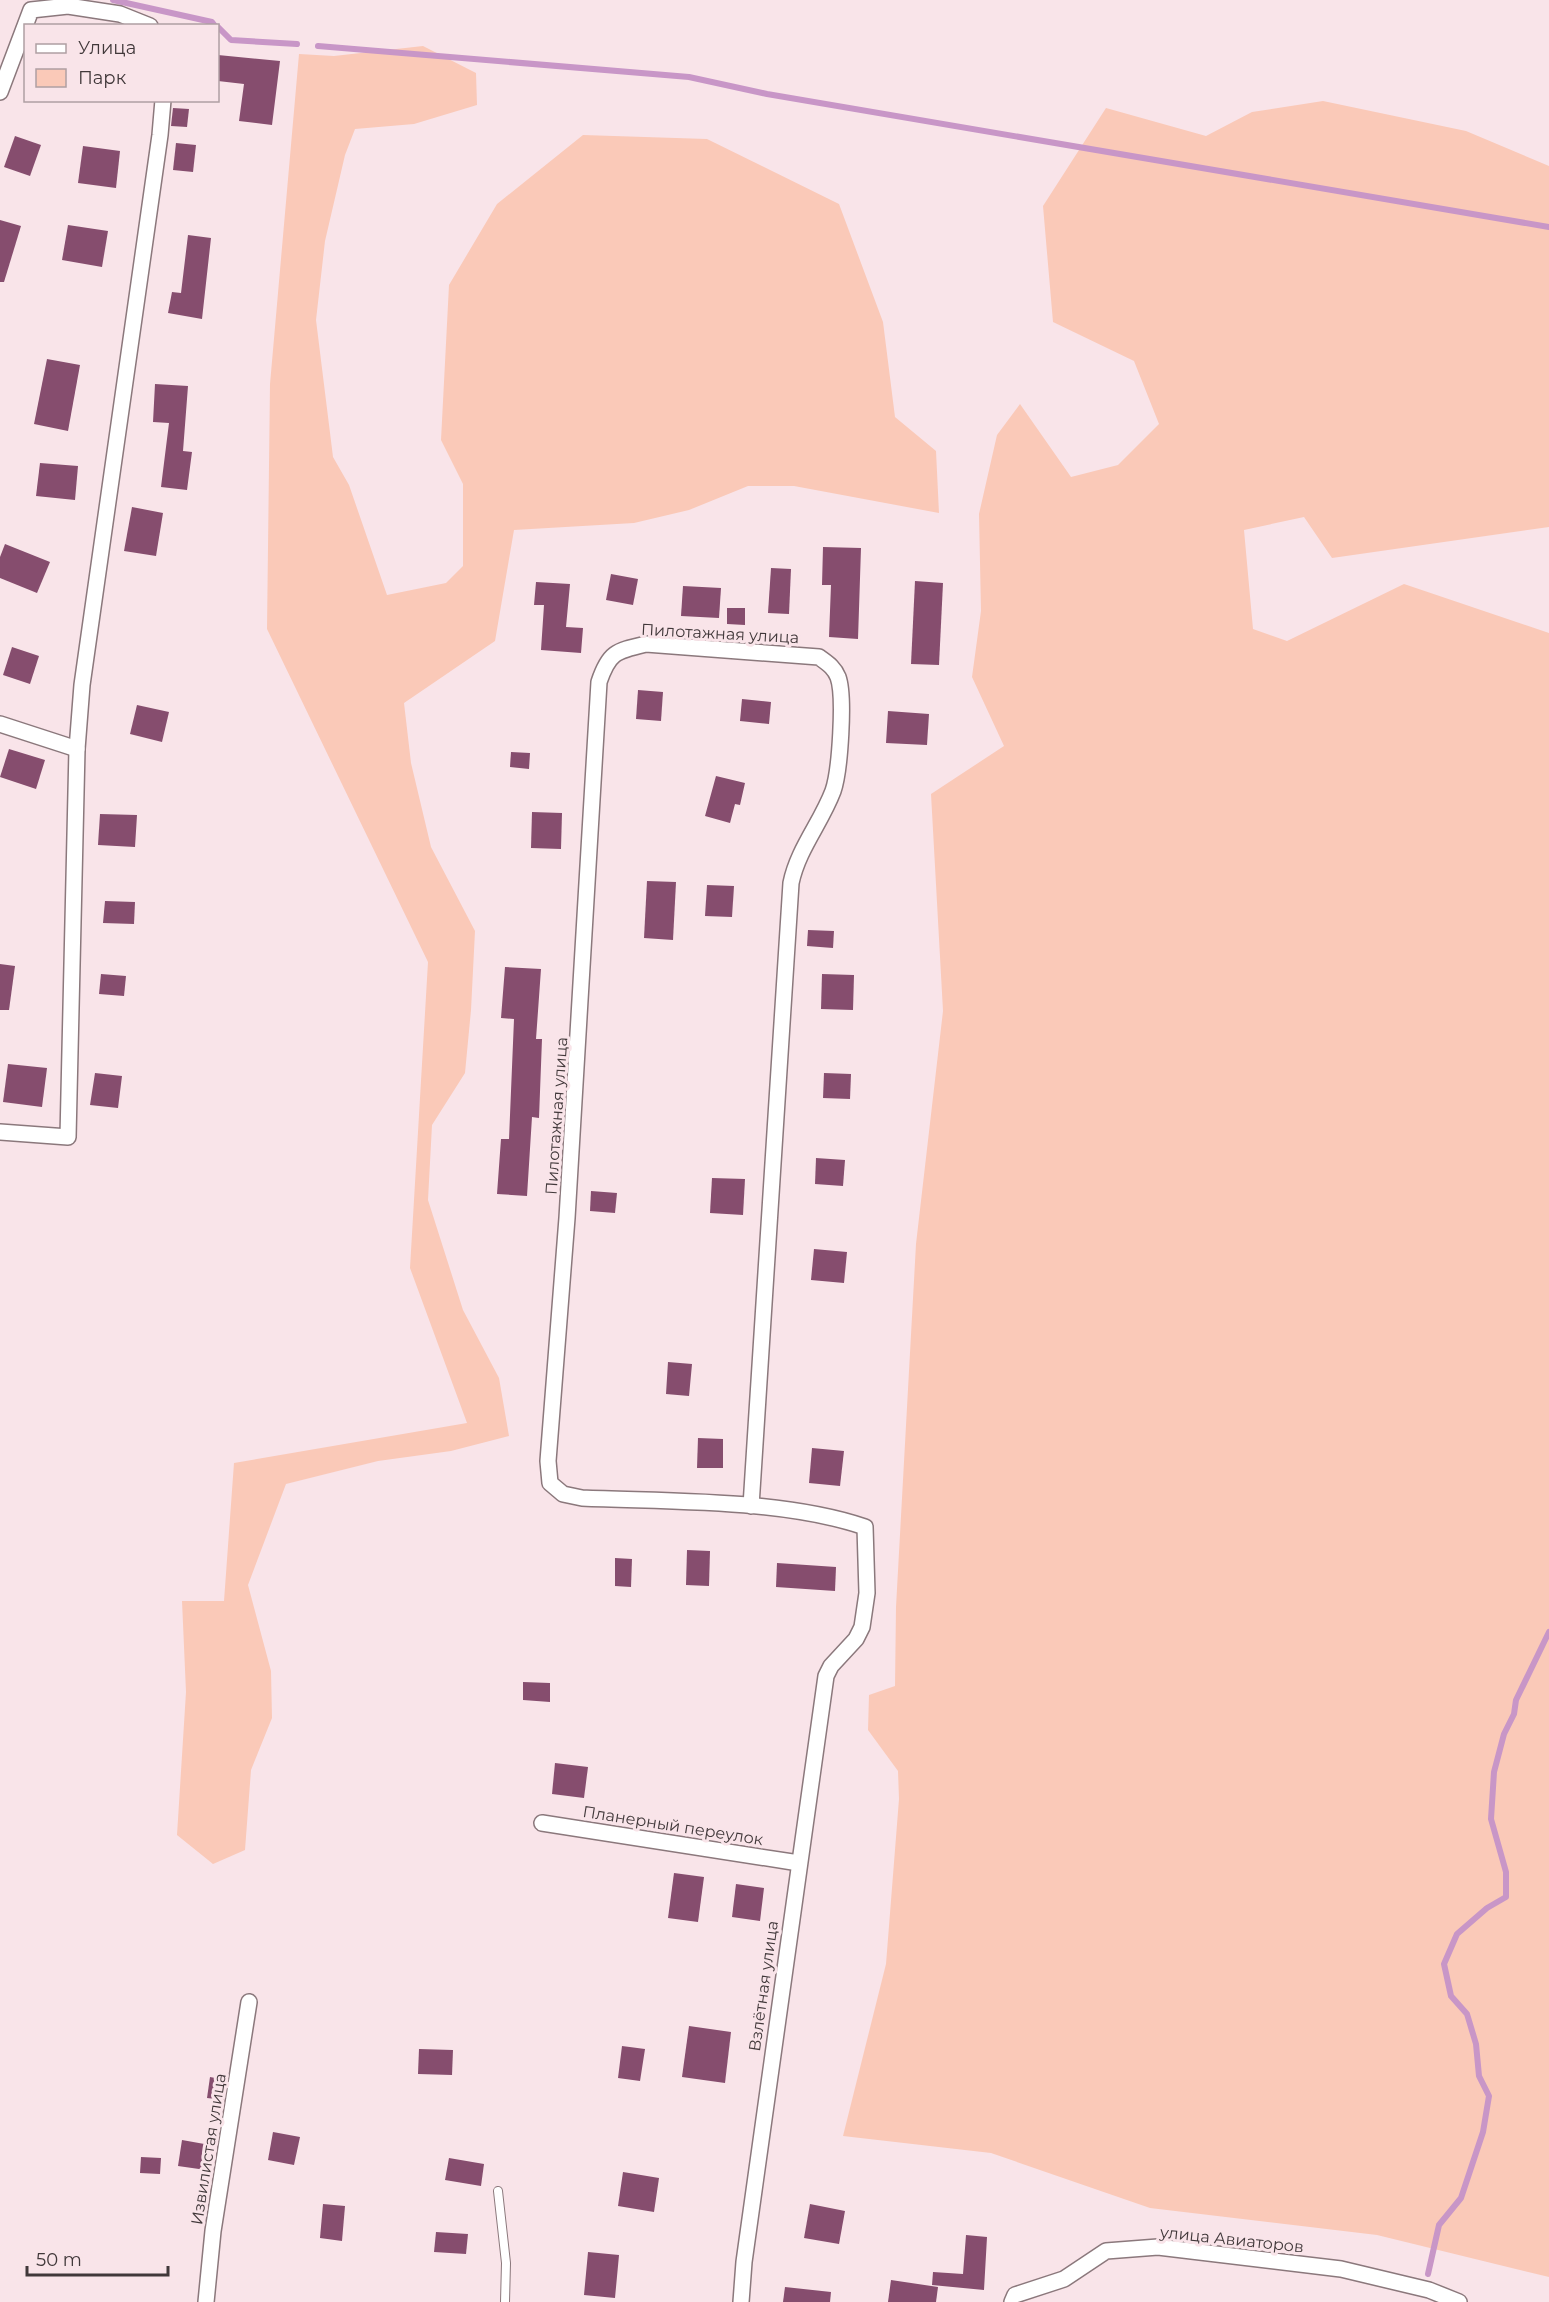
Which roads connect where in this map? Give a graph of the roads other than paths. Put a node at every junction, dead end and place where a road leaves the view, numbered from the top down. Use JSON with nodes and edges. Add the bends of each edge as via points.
{"nodes":[{"id":1,"x":26,"y":24,"type":"edge"},
{"id":2,"x":145,"y":24,"type":"edge"},
{"id":3,"x":24,"y":29,"type":"edge"},
{"id":4,"x":0,"y":92,"type":"edge"},
{"id":5,"x":163,"y":102,"type":"edge"},
{"id":6,"x":0,"y":724,"type":"edge"},
{"id":7,"x":77,"y":749,"type":"junction"},
{"id":8,"x":0,"y":1132,"type":"edge"},
{"id":9,"x":751,"y":1506,"type":"junction"},
{"id":10,"x":826,"y":1676,"type":"joint"},
{"id":11,"x":542,"y":1823,"type":"dead end"},
{"id":12,"x":798,"y":1863,"type":"junction"},
{"id":13,"x":249,"y":2002,"type":"dead end"},
{"id":14,"x":498,"y":2191,"type":"dead end"},
{"id":15,"x":206,"y":2302,"type":"edge"},
{"id":16,"x":506,"y":2302,"type":"edge"},
{"id":17,"x":741,"y":2302,"type":"edge"},
{"id":18,"x":1012,"y":2302,"type":"edge"},
{"id":19,"x":1460,"y":2302,"type":"edge"}],
"edges":[{"from":1,"to":2,"type":"street","via":[[31,10],[68,6],[120,14]]},
{"from":3,"to":4,"type":"street"},
{"from":5,"to":7,"type":"street","via":[[82,685]]},
{"from":6,"to":7,"type":"street"},
{"from":7,"to":8,"type":"street","via":[[68,1137]]},
{"from":9,"to":9,"type":"street","name":"Пилотажная улица","via":[[582,1498],[563,1494],[550,1483],[548,1461],[567,1218],[599,682],[605,664],[618,650],[646,644],[819,657],[839,679],[841,704],[833,790],[794,868],[791,883]]},
{"from":9,"to":10,"type":"street","name":"Пилотажная улица","via":[[839,1518],[866,1527],[867,1593],[862,1627]]},
{"from":10,"to":12,"type":"street","name":"Взлётная улица"},
{"from":11,"to":12,"type":"street","name":"Планерный переулок"},
{"from":12,"to":17,"type":"street","name":"Взлётная улица"},
{"from":13,"to":15,"type":"street","name":"Извилистая улица","via":[[213,2231]]},
{"from":14,"to":16,"type":"lane"},
{"from":18,"to":19,"type":"street","name":"улица Авиаторов","via":[[1015,2295],[1064,2278],[1106,2251],[1158,2247],[1341,2270],[1429,2290]]}]}
